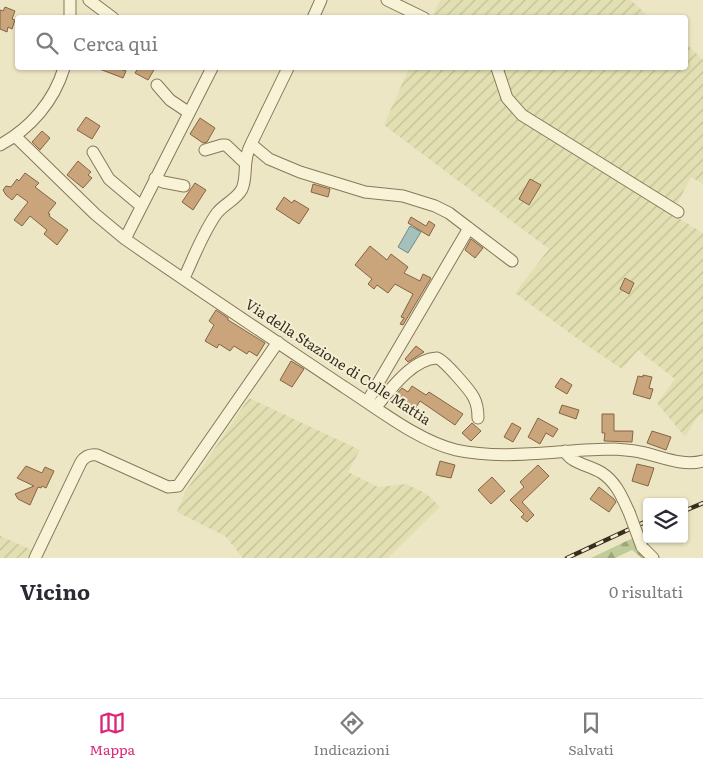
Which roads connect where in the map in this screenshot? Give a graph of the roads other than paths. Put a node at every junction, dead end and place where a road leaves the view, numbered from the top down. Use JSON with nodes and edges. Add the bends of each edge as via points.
{"nodes":[{"id":1,"x":70,"y":0,"type":"edge"},
{"id":2,"x":89,"y":0,"type":"edge"},
{"id":3,"x":322,"y":0,"type":"edge"},
{"id":4,"x":387,"y":0,"type":"edge"},
{"id":5,"x":70,"y":15,"type":"edge"},
{"id":6,"x":109,"y":15,"type":"edge"},
{"id":7,"x":314,"y":15,"type":"edge"},
{"id":8,"x":418,"y":15,"type":"edge"},
{"id":9,"x":63,"y":70,"type":"edge"},
{"id":10,"x":211,"y":70,"type":"edge"},
{"id":11,"x":287,"y":70,"type":"edge"},
{"id":12,"x":498,"y":70,"type":"edge"},
{"id":13,"x":157,"y":85,"type":"dead end"},
{"id":14,"x":188,"y":112,"type":"junction"},
{"id":15,"x":15,"y":136,"type":"junction"},
{"id":16,"x":250,"y":144,"type":"junction"},
{"id":17,"x":0,"y":145,"type":"edge"},
{"id":18,"x":205,"y":150,"type":"dead end"},
{"id":19,"x":93,"y":152,"type":"dead end"},
{"id":20,"x":245,"y":163,"type":"junction"},
{"id":21,"x":155,"y":178,"type":"junction"},
{"id":22,"x":184,"y":186,"type":"dead end"},
{"id":23,"x":141,"y":206,"type":"junction"},
{"id":24,"x":678,"y":212,"type":"dead end"},
{"id":25,"x":469,"y":228,"type":"junction"},
{"id":26,"x":125,"y":239,"type":"junction"},
{"id":27,"x":512,"y":261,"type":"dead end"},
{"id":28,"x":184,"y":278,"type":"junction"},
{"id":29,"x":278,"y":342,"type":"junction"},
{"id":30,"x":372,"y":404,"type":"junction"},
{"id":31,"x":478,"y":418,"type":"dead end"},
{"id":32,"x":565,"y":451,"type":"junction"},
{"id":33,"x":703,"y":461,"type":"edge"},
{"id":34,"x":35,"y":558,"type":"edge"},
{"id":35,"x":653,"y":558,"type":"edge"}],
"edges":[{"from":1,"to":5,"type":"street"},
{"from":2,"to":6,"type":"street"},
{"from":3,"to":7,"type":"street"},
{"from":4,"to":8,"type":"street"},
{"from":9,"to":15,"type":"street","via":[[40,113]]},
{"from":10,"to":14,"type":"street"},
{"from":11,"to":16,"type":"street"},
{"from":12,"to":24,"type":"street","via":[[507,98],[522,115]]},
{"from":13,"to":14,"type":"street","via":[[170,100]]},
{"from":14,"to":21,"type":"street"},
{"from":15,"to":17,"type":"street"},
{"from":15,"to":26,"type":"street","name":"Via della Stazione di Colle Mattia"},
{"from":16,"to":20,"type":"street"},
{"from":16,"to":25,"type":"street","via":[[269,159],[296,171],[365,192],[424,202],[445,211]]},
{"from":18,"to":20,"type":"street","via":[[226,146]]},
{"from":19,"to":23,"type":"street","via":[[109,179]]},
{"from":20,"to":28,"type":"street","via":[[242,189],[216,214]]},
{"from":21,"to":22,"type":"street"},
{"from":21,"to":23,"type":"street"},
{"from":23,"to":26,"type":"street"},
{"from":25,"to":27,"type":"street"},
{"from":25,"to":30,"type":"street"},
{"from":26,"to":28,"type":"street","name":"Via della Stazione di Colle Mattia"},
{"from":28,"to":29,"type":"street","name":"Via della Stazione di Colle Mattia"},
{"from":29,"to":30,"type":"street","name":"Via della Stazione di Colle Mattia"},
{"from":29,"to":34,"type":"street","via":[[178,486],[168,486],[97,455],[83,459]]},
{"from":30,"to":31,"type":"street","via":[[406,373],[427,360],[437,358],[445,362],[472,395]]},
{"from":30,"to":32,"type":"street","name":"Via della Stazione di Colle Mattia","via":[[431,440],[455,450],[511,454]]},
{"from":32,"to":33,"type":"street","name":"Via della Stazione di Colle Mattia","via":[[625,450],[681,462]]},
{"from":32,"to":35,"type":"street","bridge":true,"via":[[574,460],[609,478],[620,492],[642,547]]}]}
